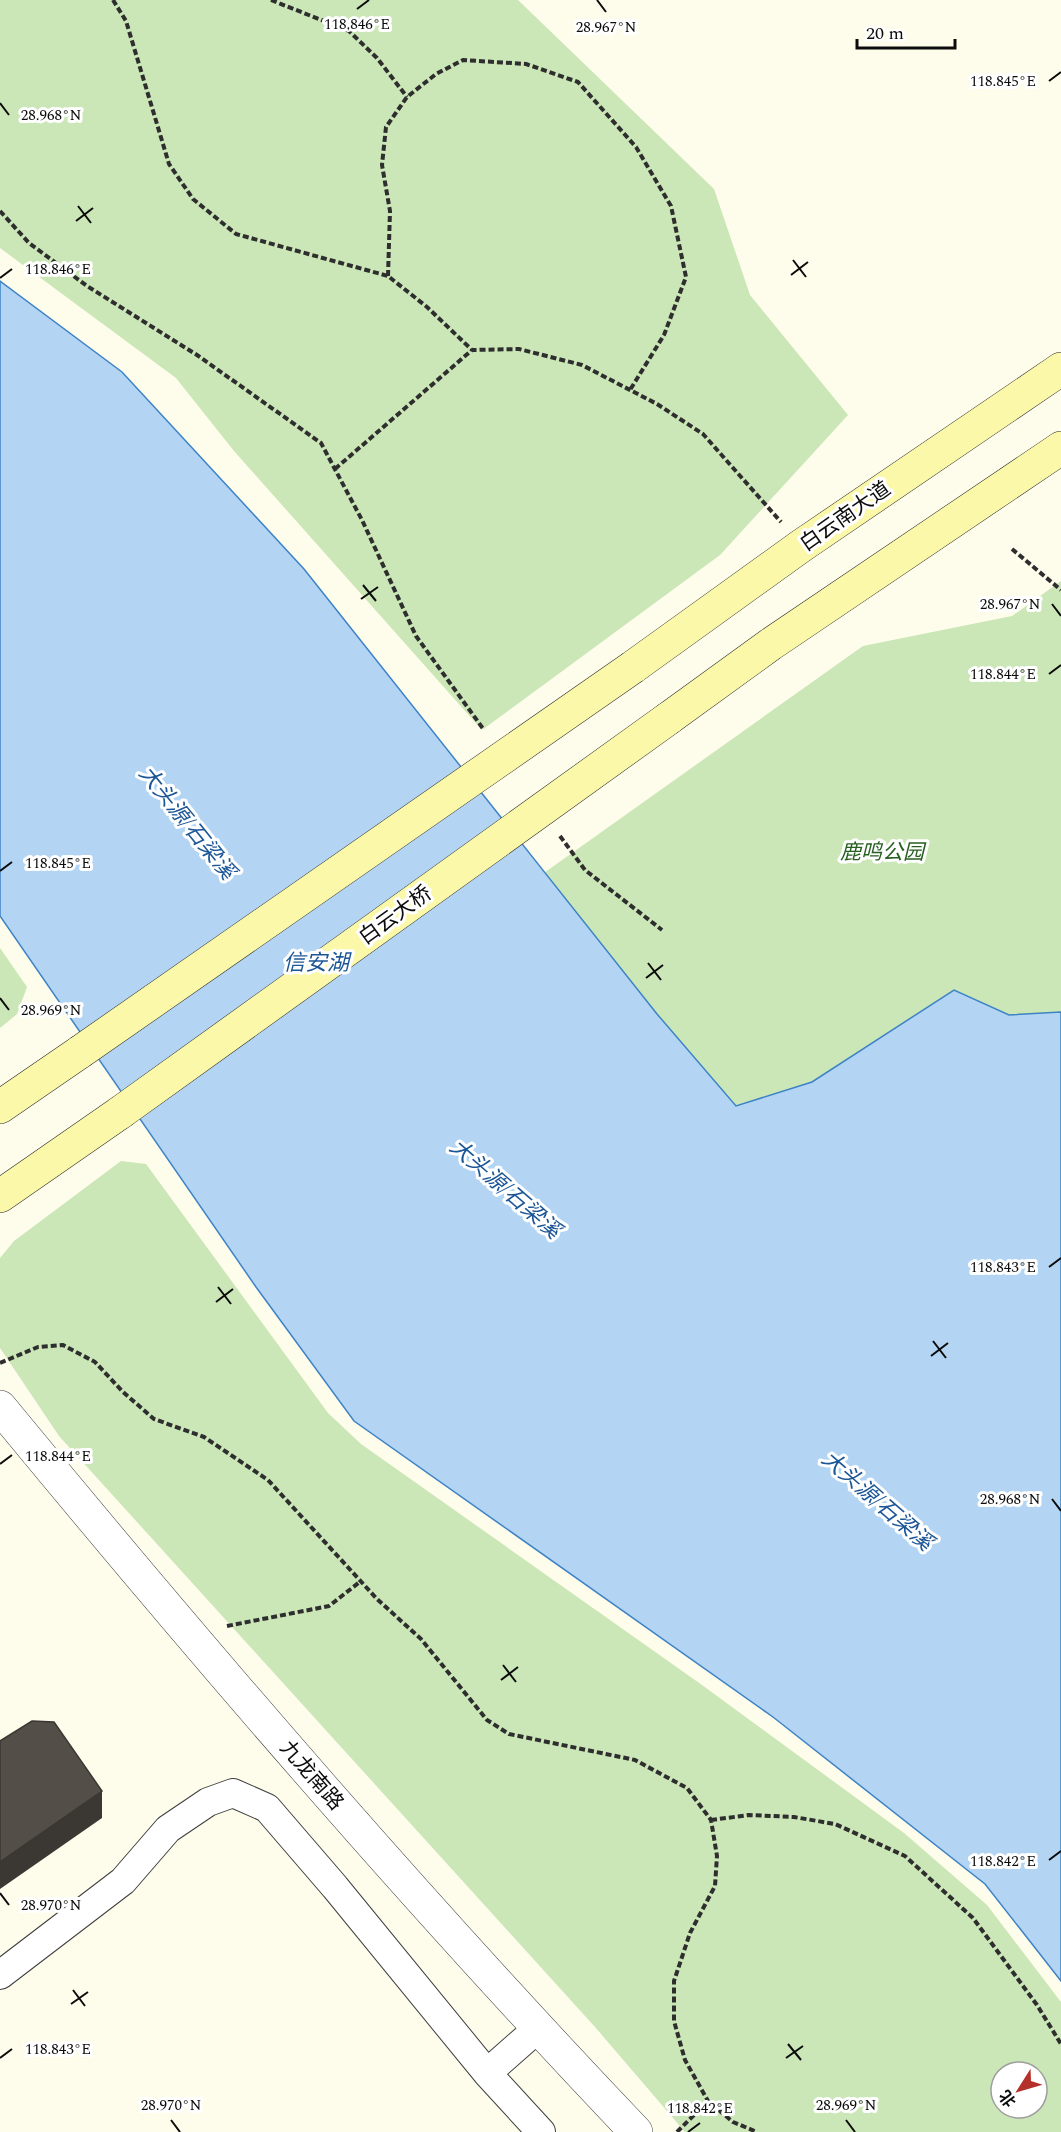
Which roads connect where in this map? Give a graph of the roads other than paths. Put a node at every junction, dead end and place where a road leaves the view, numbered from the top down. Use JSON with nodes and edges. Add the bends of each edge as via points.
{"nodes":[{"id":1,"x":1061,"y":369,"type":"edge"},
{"id":2,"x":1061,"y":448,"type":"edge"},
{"id":3,"x":0,"y":1107,"type":"edge"},
{"id":4,"x":0,"y":1196,"type":"edge"},
{"id":5,"x":0,"y":1407,"type":"edge"},
{"id":6,"x":0,"y":1975,"type":"edge"},
{"id":7,"x":537,"y":2029,"type":"junction"},
{"id":8,"x":487,"y":2073,"type":"junction"},
{"id":9,"x":541,"y":2132,"type":"edge"},
{"id":10,"x":636,"y":2132,"type":"edge"}],
"edges":[{"from":1,"to":3,"type":"main road","name":"白云南大道","bridge":true,"via":[[801,546]]},
{"from":2,"to":4,"type":"main road","name":"白云大桥","bridge":true,"via":[[771,644]]},
{"from":5,"to":7,"type":"street","name":"九龙南路","via":[[288,1748]]},
{"from":6,"to":8,"type":"street","via":[[123,1881],[168,1829],[207,1802],[233,1793],[267,1808]]},
{"from":7,"to":8,"type":"street"},
{"from":7,"to":10,"type":"street","name":"九龙南路"},
{"from":8,"to":9,"type":"street"}]}
